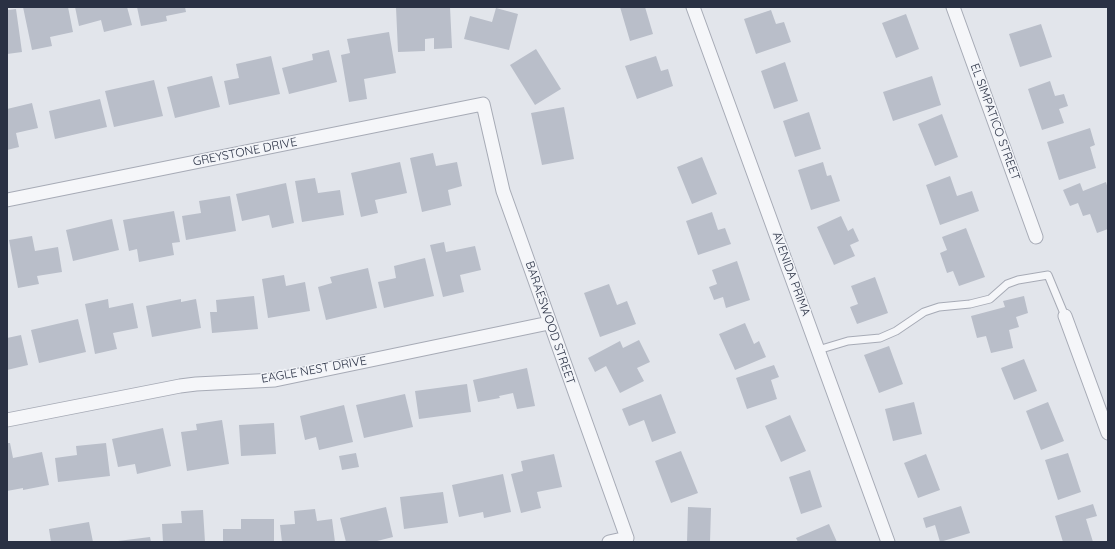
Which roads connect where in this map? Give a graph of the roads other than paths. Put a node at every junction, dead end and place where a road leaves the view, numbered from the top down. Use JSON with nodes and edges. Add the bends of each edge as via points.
{"nodes":[{"id":1,"x":693,"y":7,"type":"edge"},
{"id":2,"x":953,"y":7,"type":"edge"},
{"id":3,"x":483,"y":104,"type":"joint"},
{"id":4,"x":7,"y":200,"type":"edge"},
{"id":5,"x":1036,"y":237,"type":"dead end"},
{"id":6,"x":1065,"y":316,"type":"joint"},
{"id":7,"x":549,"y":323,"type":"junction"},
{"id":8,"x":818,"y":350,"type":"junction"},
{"id":9,"x":7,"y":420,"type":"edge"},
{"id":10,"x":1108,"y":433,"type":"edge"},
{"id":11,"x":609,"y":542,"type":"edge"},
{"id":12,"x":888,"y":542,"type":"edge"}],
"edges":[{"from":1,"to":8,"type":"street","name":"AVENIDA PRIMA"},
{"from":2,"to":5,"type":"street","name":"EL SIMPATICO STREET"},
{"from":3,"to":4,"type":"street","name":"GREYSTONE DRIVE"},
{"from":3,"to":7,"type":"street","name":"BARAESWOOD STREET","via":[[503,191]]},
{"from":6,"to":8,"type":"lane","via":[[1048,275],[1007,284],[990,299],[939,307],[924,312],[896,331],[880,338],[848,341]]},
{"from":6,"to":10,"type":"street"},
{"from":7,"to":9,"type":"street","name":"EAGLE NEST DRIVE","via":[[275,380],[180,386]]},
{"from":7,"to":11,"type":"street","name":"BARAESWOOD STREET","via":[[626,538]]},
{"from":8,"to":12,"type":"street","name":"AVENIDA PRIMA"}]}
